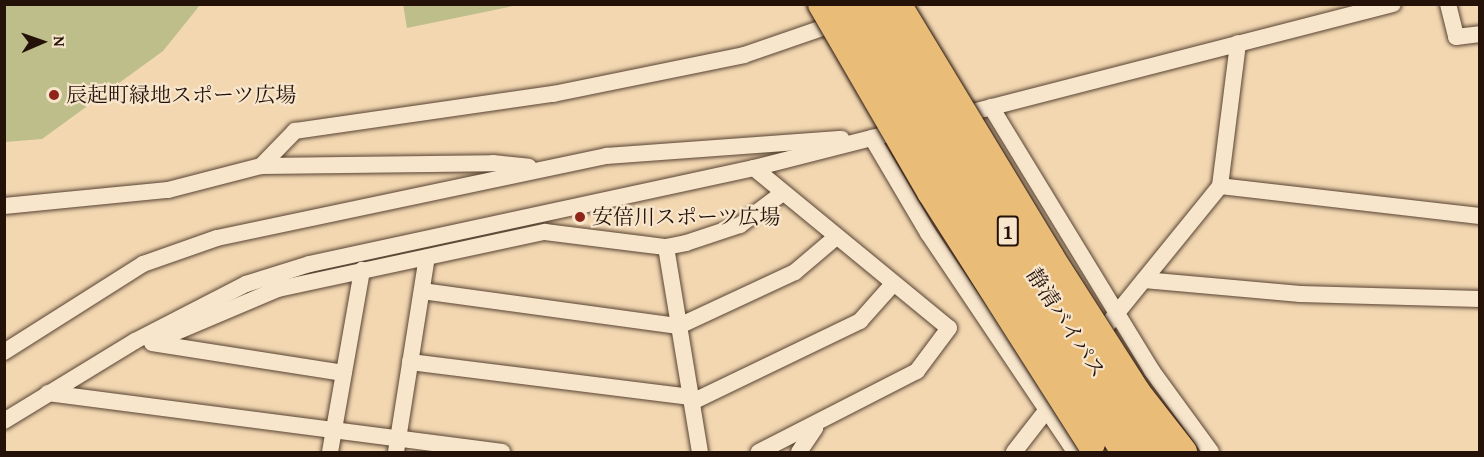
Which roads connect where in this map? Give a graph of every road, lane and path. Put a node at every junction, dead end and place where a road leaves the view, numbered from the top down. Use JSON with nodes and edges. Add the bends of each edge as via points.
{"nodes":[{"id":1,"x":822,"y":4,"type":"edge"},
{"id":2,"x":844,"y":4,"type":"edge"},
{"id":3,"x":872,"y":4,"type":"edge"},
{"id":4,"x":883,"y":4,"type":"edge"},
{"id":5,"x":897,"y":4,"type":"edge"},
{"id":6,"x":1394,"y":4,"type":"edge"},
{"id":7,"x":1448,"y":4,"type":"edge"},
{"id":8,"x":1479,"y":34,"type":"edge"},
{"id":9,"x":1238,"y":43,"type":"junction"},
{"id":10,"x":991,"y":107,"type":"junction"},
{"id":11,"x":869,"y":139,"type":"junction"},
{"id":12,"x":261,"y":166,"type":"junction"},
{"id":13,"x":754,"y":168,"type":"junction"},
{"id":14,"x":542,"y":169,"type":"junction"},
{"id":15,"x":1220,"y":186,"type":"junction"},
{"id":16,"x":780,"y":195,"type":"junction"},
{"id":17,"x":4,"y":206,"type":"edge"},
{"id":18,"x":1479,"y":216,"type":"edge"},
{"id":19,"x":835,"y":238,"type":"junction"},
{"id":20,"x":666,"y":247,"type":"junction"},
{"id":21,"x":427,"y":258,"type":"junction"},
{"id":22,"x":362,"y":270,"type":"junction"},
{"id":23,"x":1144,"y":280,"type":"junction"},
{"id":24,"x":893,"y":284,"type":"junction"},
{"id":25,"x":422,"y":291,"type":"junction"},
{"id":26,"x":1479,"y":299,"type":"edge"},
{"id":27,"x":1115,"y":310,"type":"junction"},
{"id":28,"x":679,"y":326,"type":"junction"},
{"id":29,"x":135,"y":342,"type":"junction"},
{"id":30,"x":152,"y":343,"type":"junction"},
{"id":31,"x":4,"y":352,"type":"edge"},
{"id":32,"x":410,"y":362,"type":"junction"},
{"id":33,"x":344,"y":373,"type":"junction"},
{"id":34,"x":48,"y":393,"type":"junction"},
{"id":35,"x":691,"y":399,"type":"junction"},
{"id":36,"x":1047,"y":413,"type":"junction"},
{"id":37,"x":4,"y":421,"type":"edge"},
{"id":38,"x":817,"y":426,"type":"junction"},
{"id":39,"x":334,"y":430,"type":"junction"},
{"id":40,"x":397,"y":445,"type":"edge"},
{"id":41,"x":1083,"y":448,"type":"edge"},
{"id":42,"x":330,"y":453,"type":"edge"},
{"id":43,"x":502,"y":453,"type":"edge"},
{"id":44,"x":700,"y":453,"type":"edge"},
{"id":45,"x":759,"y":453,"type":"edge"},
{"id":46,"x":799,"y":453,"type":"edge"},
{"id":47,"x":1014,"y":453,"type":"edge"},
{"id":48,"x":1125,"y":453,"type":"edge"},
{"id":49,"x":1154,"y":453,"type":"edge"},
{"id":50,"x":1183,"y":453,"type":"edge"},
{"id":51,"x":1211,"y":453,"type":"edge"}],
"edges":[{"from":1,"to":41,"type":"highway","bridge":true},
{"from":2,"to":48,"type":"highway","name":"静清バイパス","number":"1","bridge":true},
{"from":3,"to":49,"type":"highway","name":"静清バイパス","number":"1","bridge":true,"via":[[1020,251]]},
{"from":4,"to":12,"type":"street","via":[[744,55],[553,94],[295,131]]},
{"from":5,"to":50,"type":"highway","bridge":true,"via":[[1050,257],[1137,393]]},
{"from":6,"to":9,"type":"street"},
{"from":7,"to":8,"type":"street","via":[[1456,38]]},
{"from":9,"to":10,"type":"street"},
{"from":9,"to":15,"type":"street"},
{"from":10,"to":11,"type":"street"},
{"from":10,"to":27,"type":"street"},
{"from":11,"to":13,"type":"street"},
{"from":11,"to":14,"type":"street","via":[[607,156]]},
{"from":11,"to":36,"type":"street"},
{"from":12,"to":14,"type":"street","via":[[493,163]]},
{"from":12,"to":17,"type":"street","via":[[168,190]]},
{"from":13,"to":16,"type":"street"},
{"from":13,"to":29,"type":"street","via":[[310,264],[246,284]]},
{"from":14,"to":31,"type":"street","via":[[176,250],[106,286]]},
{"from":15,"to":18,"type":"street"},
{"from":15,"to":23,"type":"street"},
{"from":16,"to":19,"type":"street"},
{"from":16,"to":20,"type":"street","via":[[723,233]]},
{"from":19,"to":24,"type":"street"},
{"from":19,"to":28,"type":"street","via":[[795,272]]},
{"from":20,"to":21,"type":"street","via":[[545,232]]},
{"from":20,"to":28,"type":"street"},
{"from":21,"to":22,"type":"street"},
{"from":21,"to":25,"type":"street"},
{"from":22,"to":30,"type":"street","via":[[264,294]]},
{"from":22,"to":33,"type":"street"},
{"from":23,"to":26,"type":"street","via":[[1300,294]]},
{"from":23,"to":27,"type":"street"},
{"from":24,"to":35,"type":"street","via":[[860,321]]},
{"from":24,"to":38,"type":"street","via":[[949,328],[917,371]]},
{"from":25,"to":28,"type":"street"},
{"from":25,"to":32,"type":"street"},
{"from":27,"to":36,"type":"street"},
{"from":27,"to":51,"type":"street"},
{"from":28,"to":35,"type":"street"},
{"from":29,"to":30,"type":"street"},
{"from":29,"to":34,"type":"street"},
{"from":30,"to":33,"type":"street"},
{"from":32,"to":35,"type":"street"},
{"from":32,"to":40,"type":"street"},
{"from":33,"to":39,"type":"street"},
{"from":34,"to":37,"type":"street"},
{"from":34,"to":39,"type":"street"},
{"from":35,"to":44,"type":"street"},
{"from":36,"to":41,"type":"street"},
{"from":36,"to":47,"type":"street"},
{"from":38,"to":45,"type":"street"},
{"from":38,"to":46,"type":"street"},
{"from":39,"to":40,"type":"street"},
{"from":39,"to":42,"type":"street"},
{"from":40,"to":43,"type":"street"}]}
